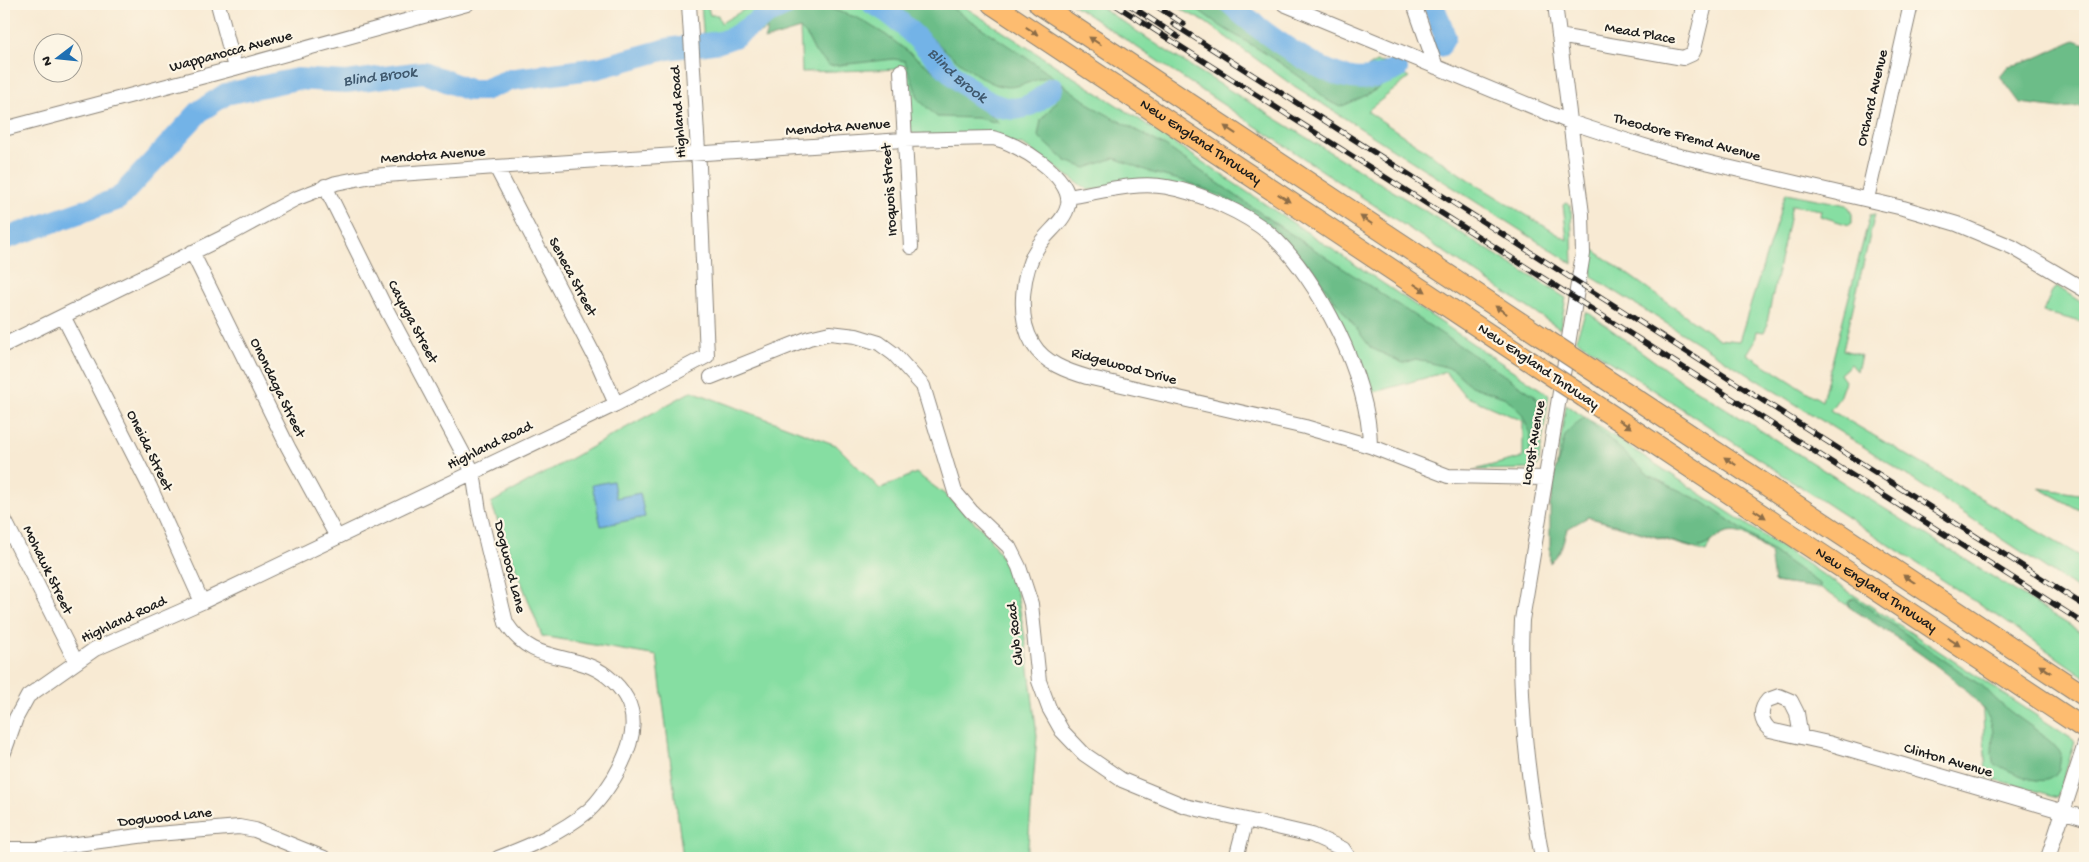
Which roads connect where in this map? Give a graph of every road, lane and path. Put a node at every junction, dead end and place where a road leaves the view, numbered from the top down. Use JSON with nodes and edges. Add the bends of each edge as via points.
{"nodes":[{"id":1,"x":218,"y":4,"type":"edge"},
{"id":2,"x":467,"y":4,"type":"edge"},
{"id":3,"x":992,"y":4,"type":"edge"},
{"id":4,"x":1039,"y":4,"type":"edge"},
{"id":5,"x":1284,"y":4,"type":"edge"},
{"id":6,"x":1414,"y":4,"type":"edge"},
{"id":7,"x":1555,"y":4,"type":"edge"},
{"id":8,"x":1705,"y":4,"type":"edge"},
{"id":9,"x":1911,"y":4,"type":"edge"},
{"id":10,"x":689,"y":10,"type":"edge"},
{"id":11,"x":1559,"y":36,"type":"junction"},
{"id":12,"x":1436,"y":67,"type":"junction"},
{"id":13,"x":236,"y":68,"type":"junction"},
{"id":14,"x":901,"y":70,"type":"dead end"},
{"id":15,"x":1570,"y":122,"type":"junction"},
{"id":16,"x":4,"y":128,"type":"edge"},
{"id":17,"x":903,"y":140,"type":"junction"},
{"id":18,"x":698,"y":154,"type":"junction"},
{"id":19,"x":496,"y":167,"type":"junction"},
{"id":20,"x":325,"y":186,"type":"junction"},
{"id":21,"x":1069,"y":197,"type":"junction"},
{"id":22,"x":1867,"y":199,"type":"junction"},
{"id":23,"x":911,"y":247,"type":"dead end"},
{"id":24,"x":192,"y":252,"type":"junction"},
{"id":25,"x":2085,"y":290,"type":"edge"},
{"id":26,"x":63,"y":316,"type":"junction"},
{"id":27,"x":4,"y":345,"type":"edge"},
{"id":28,"x":711,"y":377,"type":"dead end"},
{"id":29,"x":616,"y":404,"type":"junction"},
{"id":30,"x":1370,"y":446,"type":"junction"},
{"id":31,"x":473,"y":472,"type":"junction"},
{"id":32,"x":1545,"y":478,"type":"junction"},
{"id":33,"x":4,"y":519,"type":"edge"},
{"id":34,"x":336,"y":537,"type":"junction"},
{"id":35,"x":202,"y":602,"type":"junction"},
{"id":36,"x":76,"y":662,"type":"junction"},
{"id":37,"x":2085,"y":696,"type":"edge"},
{"id":38,"x":2085,"y":729,"type":"edge"},
{"id":39,"x":1802,"y":737,"type":"dead end"},
{"id":40,"x":2084,"y":747,"type":"edge"},
{"id":41,"x":4,"y":752,"type":"edge"},
{"id":42,"x":2064,"y":811,"type":"junction"},
{"id":43,"x":2085,"y":818,"type":"edge"},
{"id":44,"x":1246,"y":820,"type":"junction"},
{"id":45,"x":4,"y":849,"type":"edge"},
{"id":46,"x":43,"y":854,"type":"edge"},
{"id":47,"x":324,"y":858,"type":"edge"},
{"id":48,"x":498,"y":858,"type":"edge"},
{"id":49,"x":1236,"y":858,"type":"edge"},
{"id":50,"x":1349,"y":858,"type":"edge"},
{"id":51,"x":1542,"y":858,"type":"edge"},
{"id":52,"x":2048,"y":858,"type":"edge"}],
"edges":[{"from":1,"to":13,"type":"street"},
{"from":2,"to":13,"type":"street","name":"Wappanocca Avenue"},
{"from":3,"to":38,"type":"highway","name":"New England Thruway","one_way":true,"bridge":true},
{"from":37,"to":4,"type":"highway","name":"New England Thruway","one_way":true,"bridge":true},
{"from":5,"to":12,"type":"street","name":"Theodore Fremd Avenue"},
{"from":6,"to":12,"type":"street"},
{"from":7,"to":11,"type":"street","name":"Locust Avenue"},
{"from":8,"to":11,"type":"street","name":"Mead Place","via":[[1694,50],[1683,58]]},
{"from":9,"to":22,"type":"street","name":"Orchard Avenue"},
{"from":10,"to":18,"type":"street","name":"Highland Road"},
{"from":11,"to":15,"type":"street","name":"Locust Avenue"},
{"from":12,"to":15,"type":"street","name":"Theodore Fremd Avenue"},
{"from":13,"to":16,"type":"street","name":"Wappanocca Avenue"},
{"from":14,"to":17,"type":"street","name":"Iroquois Street"},
{"from":15,"to":22,"type":"street","name":"Theodore Fremd Avenue","via":[[1667,153]]},
{"from":15,"to":32,"type":"street","name":"Locust Avenue","via":[[1582,214],[1583,254]]},
{"from":17,"to":18,"type":"street","name":"Mendota Avenue"},
{"from":17,"to":21,"type":"street","via":[[980,138],[1004,141],[1053,172],[1065,186]]},
{"from":17,"to":23,"type":"street","name":"Iroquois Street"},
{"from":18,"to":19,"type":"street","name":"Mendota Avenue"},
{"from":18,"to":29,"type":"street","name":"Highland Road","via":[[707,356]]},
{"from":19,"to":20,"type":"street","name":"Mendota Avenue","via":[[372,176]]},
{"from":19,"to":29,"type":"street","name":"Seneca Street","via":[[596,358]]},
{"from":20,"to":24,"type":"street","name":"Mendota Avenue"},
{"from":20,"to":31,"type":"street","name":"Cayuga Street"},
{"from":21,"to":30,"type":"street","via":[[1136,186],[1167,187],[1197,195],[1239,214],[1266,231],[1303,273],[1337,329],[1362,398]]},
{"from":21,"to":30,"type":"street","name":"Ridgewood Drive","via":[[1063,216],[1033,255],[1024,290],[1028,334],[1048,360],[1087,377],[1264,416]]},
{"from":22,"to":25,"type":"street","name":"Theodore Fremd Avenue","via":[[1930,215],[1983,234],[2038,261]]},
{"from":24,"to":26,"type":"street","name":"Mendota Avenue"},
{"from":24,"to":34,"type":"street","name":"Onondaga Street"},
{"from":26,"to":27,"type":"street","name":"Mendota Avenue"},
{"from":26,"to":35,"type":"street","name":"Oneida Street","via":[[150,487]]},
{"from":28,"to":44,"type":"street","name":"Club Road","via":[[809,338],[830,333],[878,343],[894,354],[923,386],[955,492],[1009,547],[1019,567],[1031,604],[1038,681],[1062,731],[1084,754],[1122,780],[1185,806]]},
{"from":29,"to":31,"type":"street","name":"Highland Road"},
{"from":30,"to":32,"type":"street","name":"Ridgewood Drive","via":[[1448,476]]},
{"from":31,"to":34,"type":"street","name":"Highland Road"},
{"from":31,"to":48,"type":"street","name":"Dogwood Lane","via":[[478,511],[501,608],[514,636],[533,650],[606,675],[621,689],[629,702],[632,716],[632,739],[625,760],[590,810],[558,832]]},
{"from":32,"to":51,"type":"street","name":"Locust Avenue","via":[[1522,620],[1520,661],[1529,781]]},
{"from":33,"to":36,"type":"street","name":"Mohawk Street"},
{"from":34,"to":35,"type":"street","name":"Highland Road"},
{"from":35,"to":36,"type":"street","name":"Highland Road","via":[[95,650]]},
{"from":36,"to":41,"type":"street","name":"Highland Road","via":[[28,696]]},
{"from":39,"to":42,"type":"street","name":"Clinton Avenue"},
{"from":40,"to":42,"type":"street"},
{"from":42,"to":43,"type":"street","name":"Clinton Avenue"},
{"from":42,"to":52,"type":"street"},
{"from":44,"to":49,"type":"street"},
{"from":44,"to":50,"type":"street","name":"Club Road","via":[[1312,835],[1343,849]]},
{"from":45,"to":46,"type":"street","name":"Dogwood Lane"},
{"from":46,"to":47,"type":"street","name":"Dogwood Lane","via":[[146,835],[240,828],[255,830]]}]}
